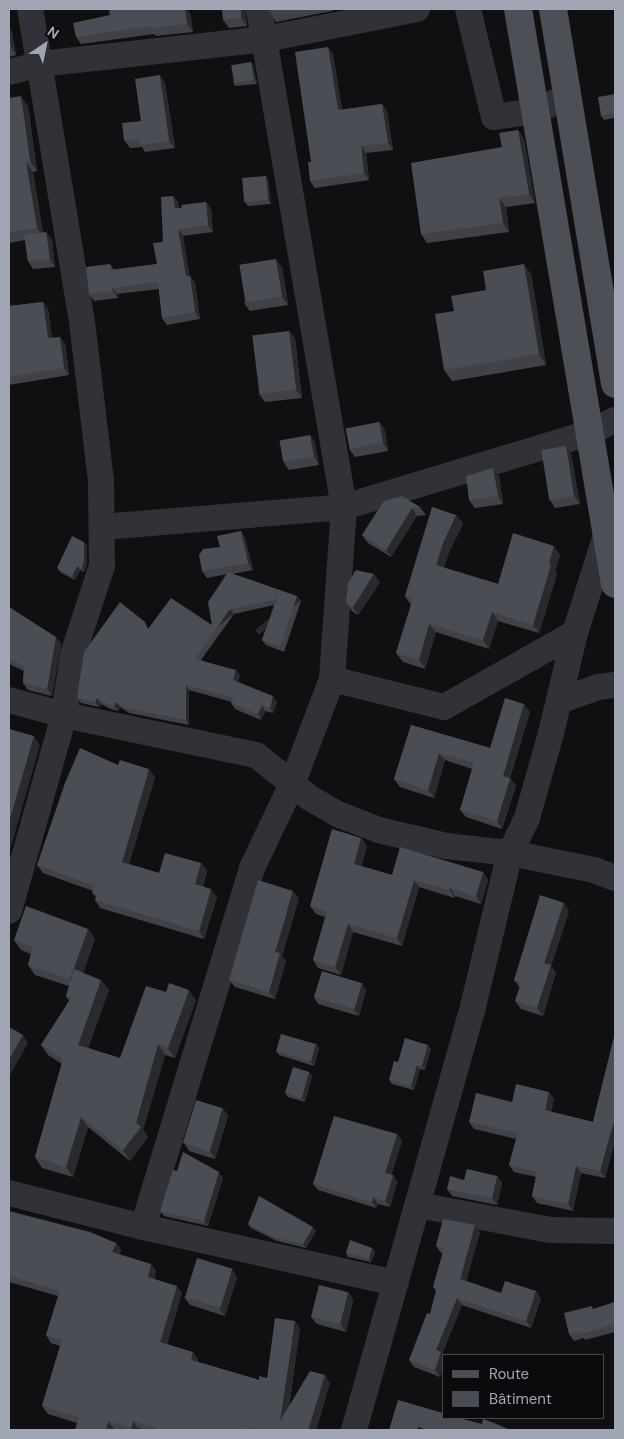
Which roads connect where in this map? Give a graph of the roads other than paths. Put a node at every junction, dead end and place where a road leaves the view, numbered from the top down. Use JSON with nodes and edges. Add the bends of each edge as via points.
{"nodes":[{"id":1,"x":30,"y":9,"type":"edge"},
{"id":2,"x":259,"y":9,"type":"edge"},
{"id":3,"x":417,"y":9,"type":"edge"},
{"id":4,"x":468,"y":9,"type":"edge"},
{"id":5,"x":518,"y":9,"type":"edge"},
{"id":6,"x":553,"y":9,"type":"edge"},
{"id":7,"x":266,"y":39,"type":"junction"},
{"id":8,"x":40,"y":64,"type":"junction"},
{"id":9,"x":9,"y":72,"type":"edge"},
{"id":10,"x":568,"y":96,"type":"junction"},
{"id":11,"x":535,"y":111,"type":"junction"},
{"id":12,"x":615,"y":384,"type":"edge"},
{"id":13,"x":615,"y":420,"type":"edge"},
{"id":14,"x":589,"y":433,"type":"junction"},
{"id":15,"x":344,"y":507,"type":"junction"},
{"id":16,"x":102,"y":528,"type":"junction"},
{"id":17,"x":607,"y":532,"type":"junction"},
{"id":18,"x":615,"y":584,"type":"edge"},
{"id":19,"x":575,"y":633,"type":"junction"},
{"id":20,"x":332,"y":679,"type":"junction"},
{"id":21,"x":615,"y":685,"type":"edge"},
{"id":22,"x":9,"y":700,"type":"edge"},
{"id":23,"x":559,"y":702,"type":"junction"},
{"id":24,"x":64,"y":715,"type":"junction"},
{"id":25,"x":292,"y":784,"type":"junction"},
{"id":26,"x":510,"y":853,"type":"junction"},
{"id":27,"x":608,"y":868,"type":"edge"},
{"id":28,"x":9,"y":910,"type":"edge"},
{"id":29,"x":9,"y":1193,"type":"edge"},
{"id":30,"x":418,"y":1205,"type":"junction"},
{"id":31,"x":144,"y":1227,"type":"junction"},
{"id":32,"x":615,"y":1231,"type":"edge"},
{"id":33,"x":396,"y":1283,"type":"junction"},
{"id":34,"x":354,"y":1430,"type":"edge"}],
"edges":[{"from":1,"to":8,"type":"street"},
{"from":2,"to":7,"type":"street"},
{"from":3,"to":7,"type":"street"},
{"from":4,"to":11,"type":"street","via":[[494,117]]},
{"from":5,"to":11,"type":"main road"},
{"from":6,"to":10,"type":"main road"},
{"from":7,"to":8,"type":"street"},
{"from":7,"to":15,"type":"street"},
{"from":8,"to":9,"type":"street"},
{"from":8,"to":16,"type":"street","via":[[82,322],[101,481]]},
{"from":10,"to":11,"type":"street"},
{"from":10,"to":12,"type":"main road"},
{"from":11,"to":14,"type":"main road"},
{"from":13,"to":14,"type":"street"},
{"from":14,"to":15,"type":"street"},
{"from":14,"to":17,"type":"main road"},
{"from":15,"to":16,"type":"street"},
{"from":15,"to":20,"type":"street"},
{"from":16,"to":24,"type":"street","via":[[102,566],[74,654]]},
{"from":17,"to":18,"type":"main road"},
{"from":17,"to":19,"type":"street"},
{"from":19,"to":20,"type":"street","via":[[444,707]]},
{"from":19,"to":23,"type":"street"},
{"from":20,"to":25,"type":"street"},
{"from":21,"to":23,"type":"street","via":[[598,687]]},
{"from":22,"to":24,"type":"street"},
{"from":23,"to":26,"type":"street","via":[[527,818]]},
{"from":24,"to":25,"type":"street","via":[[256,755]]},
{"from":24,"to":28,"type":"street"},
{"from":25,"to":26,"type":"street","via":[[340,815],[378,830],[446,846]]},
{"from":25,"to":31,"type":"street","via":[[252,868]]},
{"from":26,"to":27,"type":"street"},
{"from":26,"to":30,"type":"street","via":[[472,1015]]},
{"from":29,"to":31,"type":"street"},
{"from":30,"to":32,"type":"street","via":[[550,1230]]},
{"from":30,"to":33,"type":"street"},
{"from":31,"to":33,"type":"street"},
{"from":33,"to":34,"type":"street"}]}
